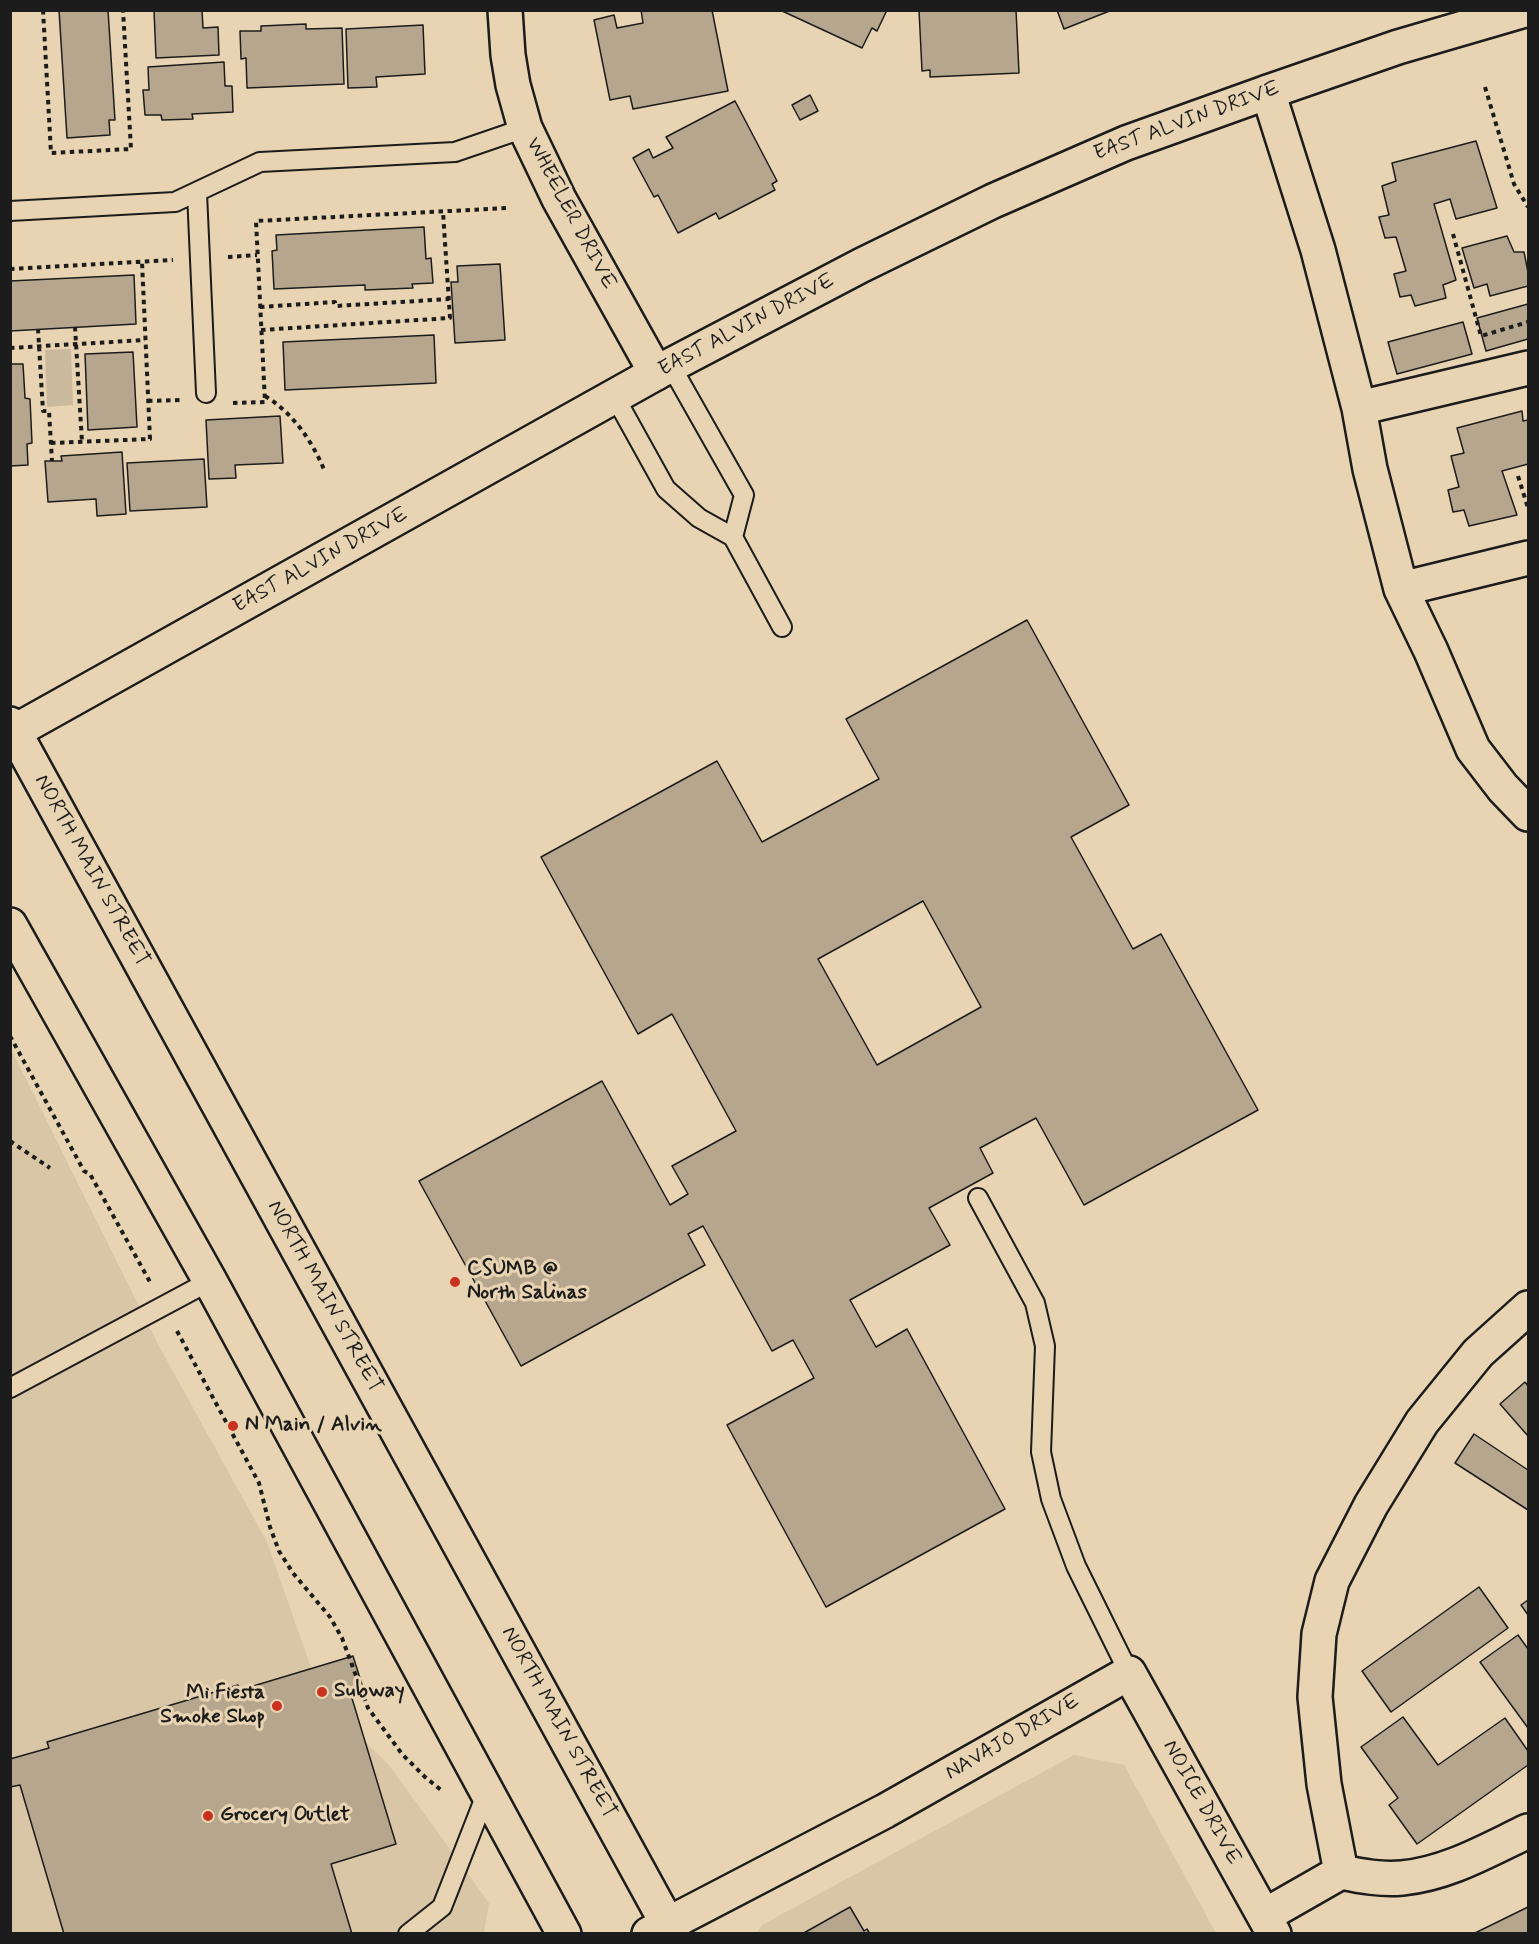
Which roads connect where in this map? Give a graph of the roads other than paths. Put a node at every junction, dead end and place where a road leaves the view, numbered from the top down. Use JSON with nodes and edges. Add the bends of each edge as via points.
{"nodes":[{"id":1,"x":505,"y":10,"type":"edge"},
{"id":2,"x":1525,"y":10,"type":"edge"},
{"id":3,"x":1268,"y":92,"type":"junction"},
{"id":4,"x":525,"y":128,"type":"junction"},
{"id":5,"x":197,"y":193,"type":"junction"},
{"id":6,"x":10,"y":211,"type":"edge"},
{"id":7,"x":1528,"y":368,"type":"edge"},
{"id":8,"x":664,"y":370,"type":"junction"},
{"id":9,"x":206,"y":393,"type":"dead end"},
{"id":10,"x":615,"y":397,"type":"junction"},
{"id":11,"x":1359,"y":408,"type":"junction"},
{"id":12,"x":733,"y":537,"type":"junction"},
{"id":13,"x":1528,"y":558,"type":"edge"},
{"id":14,"x":1401,"y":589,"type":"junction"},
{"id":15,"x":782,"y":627,"type":"dead end"},
{"id":16,"x":12,"y":730,"type":"edge"},
{"id":17,"x":1528,"y":814,"type":"edge"},
{"id":18,"x":10,"y":925,"type":"edge"},
{"id":19,"x":978,"y":1198,"type":"dead end"},
{"id":20,"x":210,"y":1281,"type":"junction"},
{"id":21,"x":1528,"y":1308,"type":"edge"},
{"id":22,"x":10,"y":1388,"type":"edge"},
{"id":23,"x":1129,"y":1673,"type":"junction"},
{"id":24,"x":487,"y":1792,"type":"junction"},
{"id":25,"x":1528,"y":1831,"type":"edge"},
{"id":26,"x":1341,"y":1872,"type":"junction"},
{"id":27,"x":1269,"y":1925,"type":"edge"},
{"id":28,"x":663,"y":1930,"type":"edge"},
{"id":29,"x":408,"y":1934,"type":"edge"},
{"id":30,"x":564,"y":1934,"type":"edge"}],
"edges":[{"from":1,"to":4,"type":"main road","name":"WHEELER DRIVE","via":[[513,85]]},
{"from":2,"to":3,"type":"main road","name":"EAST ALVIN DRIVE","via":[[1398,47]]},
{"from":3,"to":8,"type":"main road","name":"EAST ALVIN DRIVE","via":[[1126,143],[993,201]]},
{"from":3,"to":11,"type":"main road","via":[[1318,250]]},
{"from":4,"to":5,"type":"lane","via":[[455,152],[260,162]]},
{"from":4,"to":8,"type":"main road","name":"WHEELER DRIVE","via":[[559,199]]},
{"from":5,"to":6,"type":"lane","via":[[175,202]]},
{"from":5,"to":9,"type":"lane"},
{"from":7,"to":11,"type":"main road"},
{"from":8,"to":10,"type":"main road","name":"EAST ALVIN DRIVE"},
{"from":8,"to":12,"type":"lane","via":[[744,495]]},
{"from":10,"to":12,"type":"lane","via":[[666,489],[699,518]]},
{"from":10,"to":16,"type":"main road","name":"EAST ALVIN DRIVE"},
{"from":11,"to":14,"type":"main road","via":[[1370,469]]},
{"from":12,"to":15,"type":"lane"},
{"from":13,"to":14,"type":"main road"},
{"from":14,"to":17,"type":"main road","via":[[1473,749]]},
{"from":16,"to":28,"type":"main road","name":"NORTH MAIN STREET"},
{"from":18,"to":20,"type":"main road"},
{"from":19,"to":23,"type":"lane","via":[[1035,1303],[1045,1346],[1041,1452],[1051,1499],[1076,1566]]},
{"from":20,"to":22,"type":"lane"},
{"from":20,"to":24,"type":"main road"},
{"from":21,"to":26,"type":"main road","via":[[1478,1353],[1422,1422],[1371,1505],[1332,1581],[1318,1634],[1315,1697],[1324,1784]]},
{"from":23,"to":27,"type":"main road","name":"NOICE DRIVE"},
{"from":23,"to":28,"type":"main road","name":"NAVAJO DRIVE","via":[[885,1811]]},
{"from":24,"to":29,"type":"lane","via":[[442,1907]]},
{"from":24,"to":30,"type":"main road"},
{"from":25,"to":26,"type":"main road","via":[[1442,1870],[1402,1878],[1370,1878]]},
{"from":26,"to":27,"type":"main road"}]}
